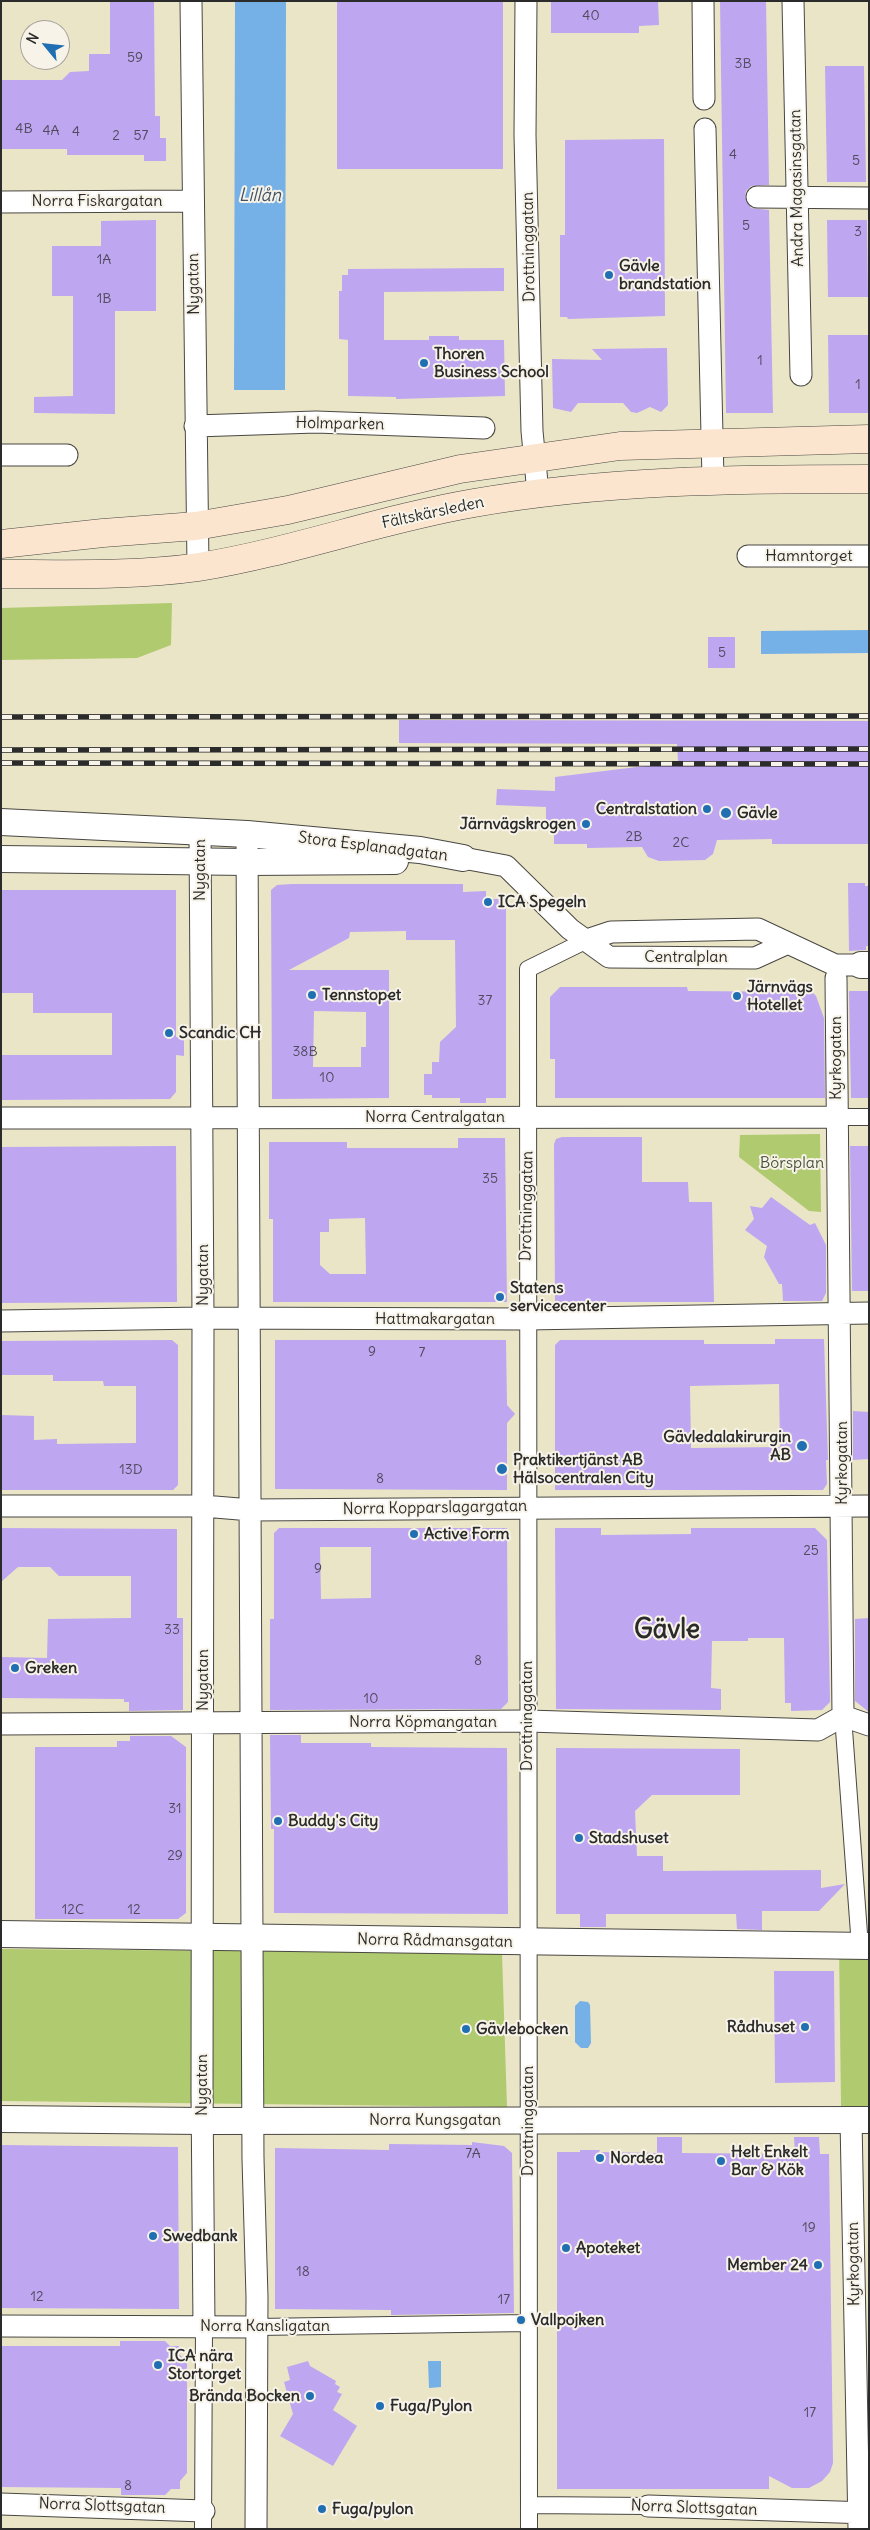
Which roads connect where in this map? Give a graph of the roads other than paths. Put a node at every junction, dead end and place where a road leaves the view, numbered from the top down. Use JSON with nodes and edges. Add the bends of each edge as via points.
{"nodes":[{"id":1,"x":191,"y":1,"type":"edge"},
{"id":2,"x":526,"y":1,"type":"edge"},
{"id":3,"x":703,"y":1,"type":"edge"},
{"id":4,"x":793,"y":1,"type":"edge"},
{"id":5,"x":704,"y":99,"type":"dead end"},
{"id":6,"x":705,"y":129,"type":"dead end"},
{"id":7,"x":757,"y":198,"type":"dead end"},
{"id":8,"x":796,"y":198,"type":"junction"},
{"id":9,"x":869,"y":198,"type":"edge"},
{"id":10,"x":193,"y":201,"type":"junction"},
{"id":11,"x":1,"y":202,"type":"edge"},
{"id":12,"x":801,"y":375,"type":"dead end"},
{"id":13,"x":195,"y":426,"type":"junction"},
{"id":14,"x":484,"y":428,"type":"dead end"},
{"id":15,"x":869,"y":439,"type":"edge"},
{"id":16,"x":711,"y":442,"type":"junction"},
{"id":17,"x":1,"y":455,"type":"edge"},
{"id":18,"x":67,"y":455,"type":"dead end"},
{"id":19,"x":533,"y":456,"type":"junction"},
{"id":20,"x":713,"y":479,"type":"junction"},
{"id":21,"x":869,"y":479,"type":"edge"},
{"id":22,"x":538,"y":494,"type":"junction"},
{"id":23,"x":196,"y":526,"type":"junction"},
{"id":24,"x":1,"y":528,"type":"edge"},
{"id":25,"x":102,"y":533,"type":"junction"},
{"id":26,"x":1,"y":544,"type":"edge"},
{"id":27,"x":748,"y":556,"type":"dead end"},
{"id":28,"x":869,"y":556,"type":"edge"},
{"id":29,"x":198,"y":567,"type":"junction"},
{"id":30,"x":1,"y":574,"type":"edge"},
{"id":31,"x":89,"y":574,"type":"junction"},
{"id":32,"x":1,"y":588,"type":"edge"},
{"id":33,"x":1,"y":822,"type":"edge"},
{"id":34,"x":200,"y":830,"type":"junction"},
{"id":35,"x":247,"y":834,"type":"junction"},
{"id":36,"x":463,"y":858,"type":"junction"},
{"id":37,"x":1,"y":859,"type":"edge"},
{"id":38,"x":200,"y":862,"type":"junction"},
{"id":39,"x":247,"y":862,"type":"junction"},
{"id":40,"x":587,"y":940,"type":"junction"},
{"id":41,"x":788,"y":943,"type":"junction"},
{"id":42,"x":850,"y":968,"type":"edge"},
{"id":43,"x":528,"y":1117,"type":"junction"},
{"id":44,"x":836,"y":1117,"type":"junction"},
{"id":45,"x":869,"y":1117,"type":"edge"},
{"id":46,"x":1,"y":1118,"type":"edge"},
{"id":47,"x":202,"y":1118,"type":"junction"},
{"id":48,"x":249,"y":1118,"type":"junction"},
{"id":49,"x":869,"y":1313,"type":"edge"},
{"id":50,"x":840,"y":1314,"type":"junction"},
{"id":51,"x":203,"y":1318,"type":"junction"},
{"id":52,"x":250,"y":1318,"type":"junction"},
{"id":53,"x":527,"y":1319,"type":"junction"},
{"id":54,"x":1,"y":1321,"type":"edge"},
{"id":55,"x":1,"y":1506,"type":"edge"},
{"id":56,"x":203,"y":1506,"type":"junction"},
{"id":57,"x":842,"y":1506,"type":"junction"},
{"id":58,"x":869,"y":1506,"type":"edge"},
{"id":59,"x":527,"y":1507,"type":"junction"},
{"id":60,"x":251,"y":1510,"type":"junction"},
{"id":61,"x":843,"y":1716,"type":"junction"},
{"id":62,"x":528,"y":1721,"type":"junction"},
{"id":63,"x":202,"y":1723,"type":"junction"},
{"id":64,"x":252,"y":1723,"type":"junction"},
{"id":65,"x":1,"y":1724,"type":"edge"},
{"id":66,"x":869,"y":1725,"type":"edge"},
{"id":67,"x":1,"y":1934,"type":"edge"},
{"id":68,"x":202,"y":1936,"type":"junction"},
{"id":69,"x":253,"y":1938,"type":"junction"},
{"id":70,"x":528,"y":1943,"type":"junction"},
{"id":71,"x":864,"y":1946,"type":"edge"},
{"id":72,"x":1,"y":2119,"type":"edge"},
{"id":73,"x":254,"y":2120,"type":"junction"},
{"id":74,"x":528,"y":2120,"type":"junction"},
{"id":75,"x":860,"y":2120,"type":"edge"},
{"id":76,"x":202,"y":2121,"type":"junction"},
{"id":77,"x":528,"y":2323,"type":"junction"},
{"id":78,"x":862,"y":2323,"type":"edge"},
{"id":79,"x":1,"y":2326,"type":"edge"},
{"id":80,"x":204,"y":2327,"type":"junction"},
{"id":81,"x":256,"y":2327,"type":"junction"},
{"id":82,"x":1,"y":2504,"type":"edge"},
{"id":83,"x":529,"y":2505,"type":"junction"},
{"id":84,"x":648,"y":2506,"type":"joint"},
{"id":85,"x":862,"y":2518,"type":"edge"},
{"id":86,"x":203,"y":2520,"type":"edge"},
{"id":87,"x":256,"y":2529,"type":"edge"},
{"id":88,"x":529,"y":2529,"type":"edge"}],
"edges":[{"from":1,"to":10,"type":"street","name":"Nygatan"},
{"from":2,"to":19,"type":"street","name":"Drottninggatan","via":[[525,135]]},
{"from":3,"to":5,"type":"street"},
{"from":4,"to":8,"type":"street","name":"Andra Magasinsgatan"},
{"from":6,"to":16,"type":"street"},
{"from":7,"to":8,"type":"street"},
{"from":8,"to":9,"type":"street"},
{"from":8,"to":12,"type":"street","name":"Andra Magasinsgatan"},
{"from":10,"to":11,"type":"street","name":"Norra Fiskargatan"},
{"from":10,"to":13,"type":"street","name":"Nygatan"},
{"from":13,"to":14,"type":"street","name":"Holmparken","via":[[316,422]]},
{"from":13,"to":23,"type":"street","name":"Nygatan"},
{"from":15,"to":16,"type":"main road"},
{"from":16,"to":19,"type":"main road","via":[[620,446]]},
{"from":16,"to":20,"type":"street"},
{"from":17,"to":18,"type":"street"},
{"from":19,"to":22,"type":"street","name":"Drottninggatan"},
{"from":19,"to":23,"type":"main road","via":[[460,468],[288,510]]},
{"from":20,"to":21,"type":"main road","name":"Fältskärsleden"},
{"from":20,"to":22,"type":"main road","name":"Fältskärsleden"},
{"from":22,"to":29,"type":"main road","name":"Fältskärsleden","via":[[400,518],[292,548]]},
{"from":23,"to":25,"type":"main road"},
{"from":23,"to":29,"type":"street","name":"Nygatan"},
{"from":24,"to":25,"type":"main road"},
{"from":25,"to":26,"type":"main road"},
{"from":27,"to":28,"type":"street","name":"Hamntorget"},
{"from":29,"to":31,"type":"main road","name":"Fältskärsleden"},
{"from":30,"to":31,"type":"main road","name":"Fältskärsleden"},
{"from":31,"to":32,"type":"main road"},
{"from":33,"to":34,"type":"street","name":"Stora Esplanadgatan"},
{"from":34,"to":35,"type":"street","name":"Stora Esplanadgatan"},
{"from":34,"to":38,"type":"street","name":"Nygatan"},
{"from":35,"to":36,"type":"street","name":"Stora Esplanadgatan","via":[[420,850]]},
{"from":35,"to":39,"type":"street"},
{"from":36,"to":39,"type":"street","name":"Stora Esplanadgatan","via":[[349,863]]},
{"from":36,"to":40,"type":"street","name":"Centralplan","via":[[506,866],[570,929]]},
{"from":37,"to":38,"type":"street","name":"Stora Esplanadgatan"},
{"from":38,"to":39,"type":"street","name":"Stora Esplanadgatan"},
{"from":38,"to":47,"type":"street","name":"Nygatan"},
{"from":39,"to":48,"type":"street"},
{"from":40,"to":41,"type":"street","name":"Centralplan","via":[[611,932],[758,929]]},
{"from":40,"to":41,"type":"street","name":"Centralplan","via":[[609,957],[755,958]]},
{"from":40,"to":43,"type":"street","name":"Drottninggatan","via":[[528,969]]},
{"from":41,"to":42,"type":"street","name":"Centralplan"},
{"from":42,"to":44,"type":"street","name":"Kyrkogatan"},
{"from":43,"to":44,"type":"street","name":"Norra Centralgatan"},
{"from":43,"to":48,"type":"street","name":"Norra Centralgatan"},
{"from":43,"to":53,"type":"street","name":"Drottninggatan"},
{"from":44,"to":45,"type":"street","name":"Norra Centralgatan"},
{"from":44,"to":50,"type":"street","name":"Kyrkogatan"},
{"from":46,"to":47,"type":"street","name":"Norra Centralgatan"},
{"from":47,"to":48,"type":"street","name":"Norra Centralgatan"},
{"from":47,"to":51,"type":"street","name":"Nygatan"},
{"from":48,"to":52,"type":"street"},
{"from":49,"to":50,"type":"street","name":"Hattmakargatan"},
{"from":50,"to":53,"type":"street","name":"Hattmakargatan"},
{"from":50,"to":57,"type":"street","name":"Kyrkogatan"},
{"from":51,"to":52,"type":"street","name":"Hattmakargatan"},
{"from":51,"to":54,"type":"street","name":"Hattmakargatan"},
{"from":51,"to":56,"type":"street","name":"Nygatan"},
{"from":52,"to":53,"type":"street","name":"Hattmakargatan"},
{"from":52,"to":60,"type":"street"},
{"from":53,"to":59,"type":"street","name":"Drottninggatan"},
{"from":55,"to":56,"type":"street","name":"Norra Kopparslagargatan"},
{"from":56,"to":60,"type":"street","name":"Norra Kopparslagargatan"},
{"from":56,"to":63,"type":"street","name":"Nygatan"},
{"from":57,"to":58,"type":"street","name":"Norra Kopparslagargatan"},
{"from":57,"to":59,"type":"street","name":"Norra Kopparslagargatan"},
{"from":57,"to":61,"type":"street","name":"Kyrkogatan"},
{"from":59,"to":60,"type":"street","name":"Norra Kopparslagargatan"},
{"from":59,"to":62,"type":"street","name":"Drottninggatan"},
{"from":60,"to":64,"type":"street"},
{"from":61,"to":62,"type":"street","name":"Norra Köpmangatan","via":[[818,1730]]},
{"from":61,"to":66,"type":"street"},
{"from":61,"to":71,"type":"street","name":"Kyrkogatan"},
{"from":62,"to":64,"type":"street","name":"Norra Köpmangatan"},
{"from":62,"to":70,"type":"street","name":"Drottninggatan"},
{"from":63,"to":64,"type":"street","name":"Norra Köpmangatan"},
{"from":63,"to":65,"type":"street","name":"Norra Köpmangatan"},
{"from":63,"to":68,"type":"street","name":"Nygatan"},
{"from":64,"to":69,"type":"street"},
{"from":67,"to":68,"type":"street","name":"Norra Rådmansgatan"},
{"from":68,"to":69,"type":"street","name":"Norra Rådmansgatan"},
{"from":68,"to":76,"type":"street","name":"Nygatan"},
{"from":69,"to":70,"type":"street","name":"Norra Rådmansgatan"},
{"from":69,"to":73,"type":"street"},
{"from":70,"to":71,"type":"street","name":"Norra Rådmansgatan"},
{"from":70,"to":74,"type":"street","name":"Drottninggatan"},
{"from":72,"to":76,"type":"street","name":"Norra Kungsgatan"},
{"from":73,"to":74,"type":"street","name":"Norra Kungsgatan"},
{"from":73,"to":76,"type":"street","name":"Norra Kungsgatan"},
{"from":73,"to":81,"type":"street"},
{"from":74,"to":75,"type":"street","name":"Norra Kungsgatan"},
{"from":74,"to":77,"type":"street","name":"Drottninggatan"},
{"from":75,"to":78,"type":"street","name":"Kyrkogatan"},
{"from":76,"to":80,"type":"street","name":"Nygatan"},
{"from":77,"to":81,"type":"street","name":"Norra Kansligatan"},
{"from":77,"to":83,"type":"street","name":"Drottninggatan"},
{"from":78,"to":85,"type":"street","name":"Kyrkogatan"},
{"from":79,"to":80,"type":"street","name":"Norra Kansligatan"},
{"from":80,"to":81,"type":"street","name":"Norra Kansligatan"},
{"from":80,"to":86,"type":"street","name":"Nygatan"},
{"from":81,"to":87,"type":"street"},
{"from":82,"to":86,"type":"street","name":"Norra Slottsgatan"},
{"from":83,"to":84,"type":"street","name":"Norra Slottsgatan"},
{"from":83,"to":88,"type":"street","name":"Drottninggatan"},
{"from":84,"to":85,"type":"street","name":"Norra Slottsgatan"}]}
